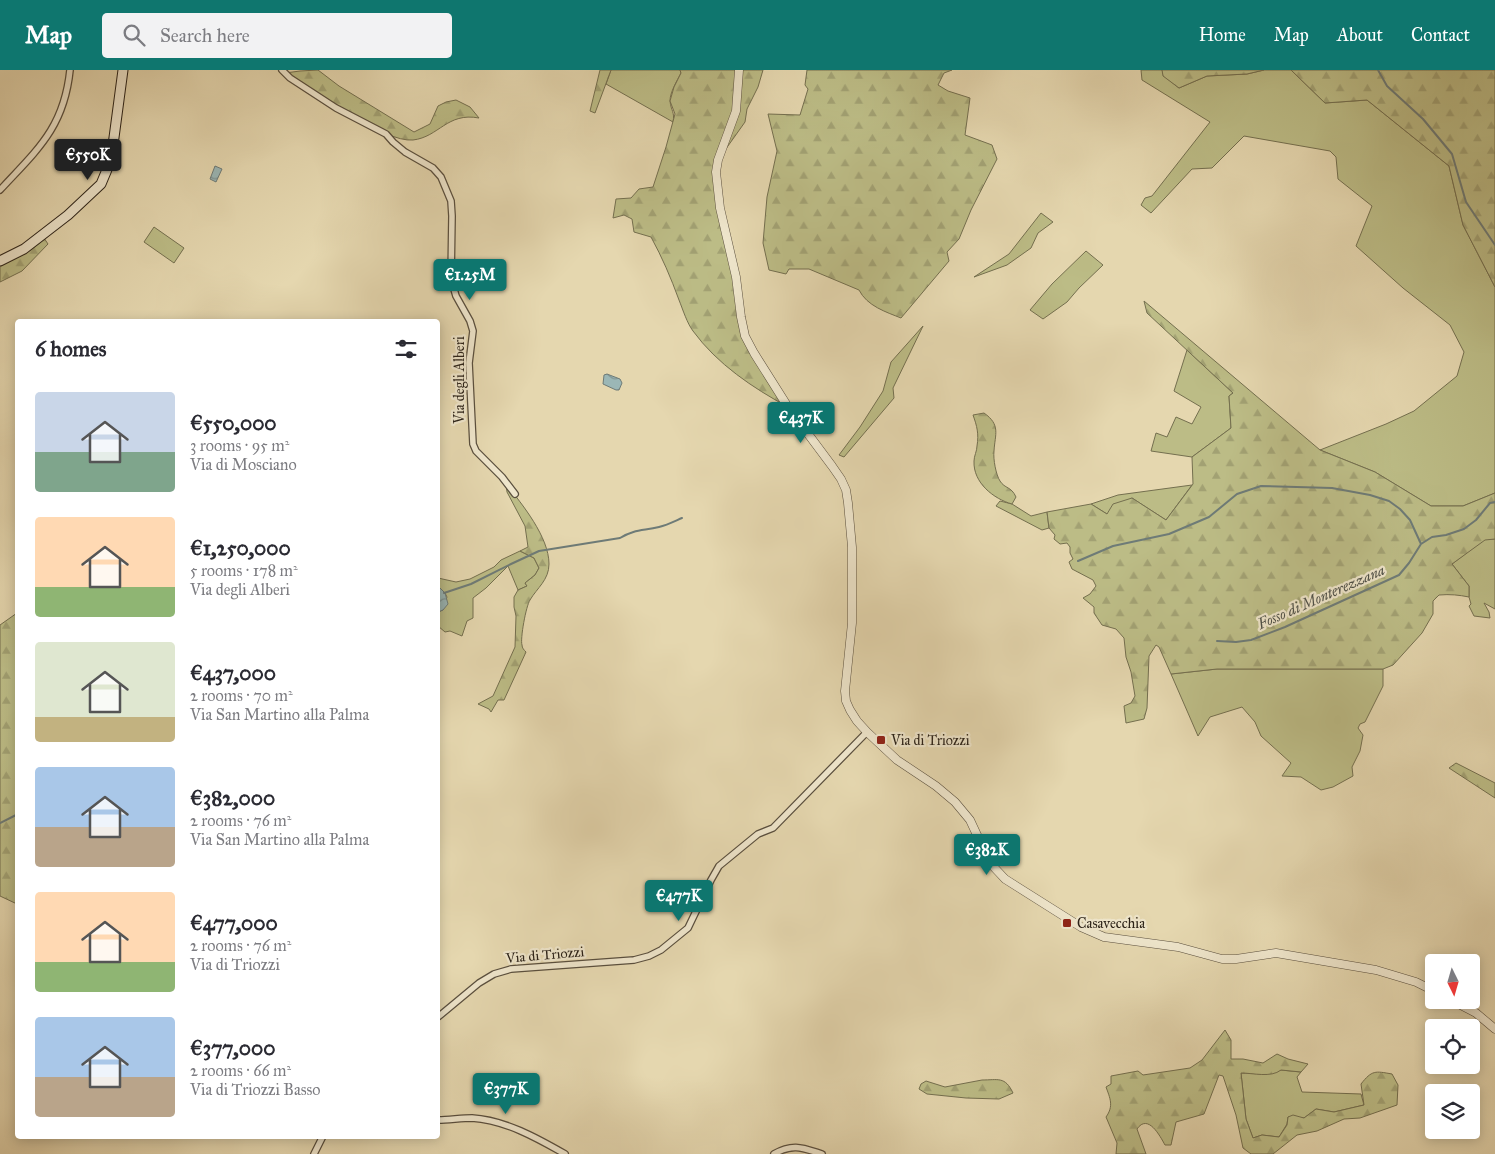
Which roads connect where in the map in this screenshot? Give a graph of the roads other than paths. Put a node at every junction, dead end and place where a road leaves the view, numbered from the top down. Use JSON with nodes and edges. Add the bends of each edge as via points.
{"nodes":[{"id":1,"x":70,"y":70,"type":"edge"},
{"id":2,"x":123,"y":70,"type":"edge"},
{"id":3,"x":282,"y":70,"type":"edge"},
{"id":4,"x":739,"y":70,"type":"edge"},
{"id":5,"x":0,"y":190,"type":"edge"},
{"id":6,"x":0,"y":260,"type":"edge"},
{"id":7,"x":514,"y":494,"type":"dead end"},
{"id":8,"x":867,"y":732,"type":"junction"},
{"id":9,"x":1425,"y":986,"type":"edge"},
{"id":10,"x":1470,"y":1009,"type":"edge"},
{"id":11,"x":440,"y":1015,"type":"edge"},
{"id":12,"x":1495,"y":1029,"type":"edge"},
{"id":13,"x":440,"y":1120,"type":"edge"},
{"id":14,"x":322,"y":1139,"type":"edge"},
{"id":15,"x":314,"y":1154,"type":"edge"},
{"id":16,"x":565,"y":1154,"type":"edge"},
{"id":17,"x":774,"y":1154,"type":"edge"},
{"id":18,"x":822,"y":1154,"type":"edge"}],
"edges":[{"from":1,"to":5,"type":"street","via":[[66,96],[56,122]]},
{"from":2,"to":6,"type":"main road","via":[[111,160],[101,184],[24,249]]},
{"from":3,"to":7,"type":"street","name":"Via degli Alberi","via":[[336,108],[386,134],[441,177],[451,201],[451,279],[473,331],[469,363],[473,444]]},
{"from":4,"to":8,"type":"street","via":[[736,111],[716,172],[741,317],[745,336],[754,353],[846,490],[852,547],[852,623],[845,680],[846,701]]},
{"from":8,"to":9,"type":"street","via":[[897,760],[955,802],[970,820],[990,863],[1004,879],[1096,934],[1178,947],[1222,959],[1276,953],[1376,970]]},
{"from":8,"to":11,"type":"street","name":"Via di Triozzi","via":[[773,828],[758,834],[719,866],[688,928],[661,950],[634,960],[494,974]]},
{"from":10,"to":12,"type":"street"},
{"from":13,"to":16,"type":"street","via":[[472,1118],[493,1121],[535,1137]]},
{"from":14,"to":15,"type":"street"},
{"from":17,"to":18,"type":"street","via":[[799,1147]]}]}
